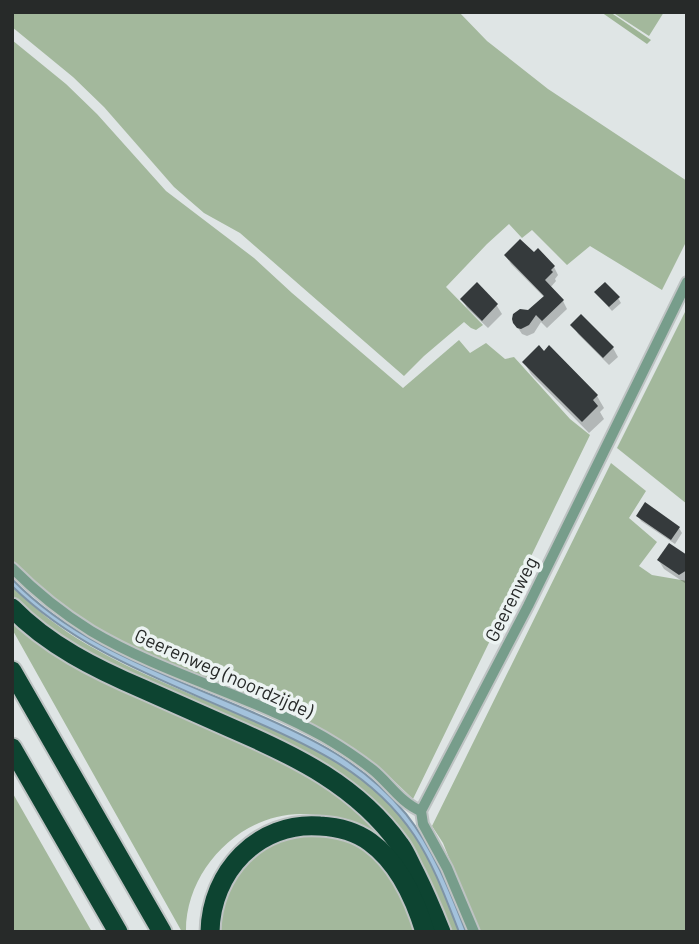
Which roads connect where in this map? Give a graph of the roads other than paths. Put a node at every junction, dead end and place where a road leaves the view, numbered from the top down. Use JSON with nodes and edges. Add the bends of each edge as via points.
{"nodes":[{"id":1,"x":687,"y":282,"type":"edge"},
{"id":2,"x":12,"y":568,"type":"edge"},
{"id":3,"x":12,"y":608,"type":"edge"},
{"id":4,"x":12,"y":671,"type":"edge"},
{"id":5,"x":12,"y":748,"type":"edge"},
{"id":6,"x":421,"y":810,"type":"junction"},
{"id":7,"x":118,"y":932,"type":"edge"},
{"id":8,"x":162,"y":932,"type":"edge"},
{"id":9,"x":210,"y":932,"type":"edge"},
{"id":10,"x":425,"y":932,"type":"edge"},
{"id":11,"x":441,"y":932,"type":"edge"},
{"id":12,"x":474,"y":932,"type":"edge"}],
"edges":[{"from":1,"to":6,"type":"street","name":"Geerenweg","via":[[528,606]]},
{"from":2,"to":6,"type":"street","name":"Geerenweg (noordzijde)","via":[[46,600],[92,631],[323,736]]},
{"from":3,"to":11,"type":"highway","via":[[84,661],[267,743],[341,785],[402,847]]},
{"from":4,"to":8,"type":"highway"},
{"from":5,"to":7,"type":"highway"},
{"from":6,"to":12,"type":"street","via":[[423,824]]},
{"from":9,"to":10,"type":"highway","via":[[210,916],[223,877],[243,854],[274,833],[313,825],[349,831],[385,854],[404,880]]}]}
